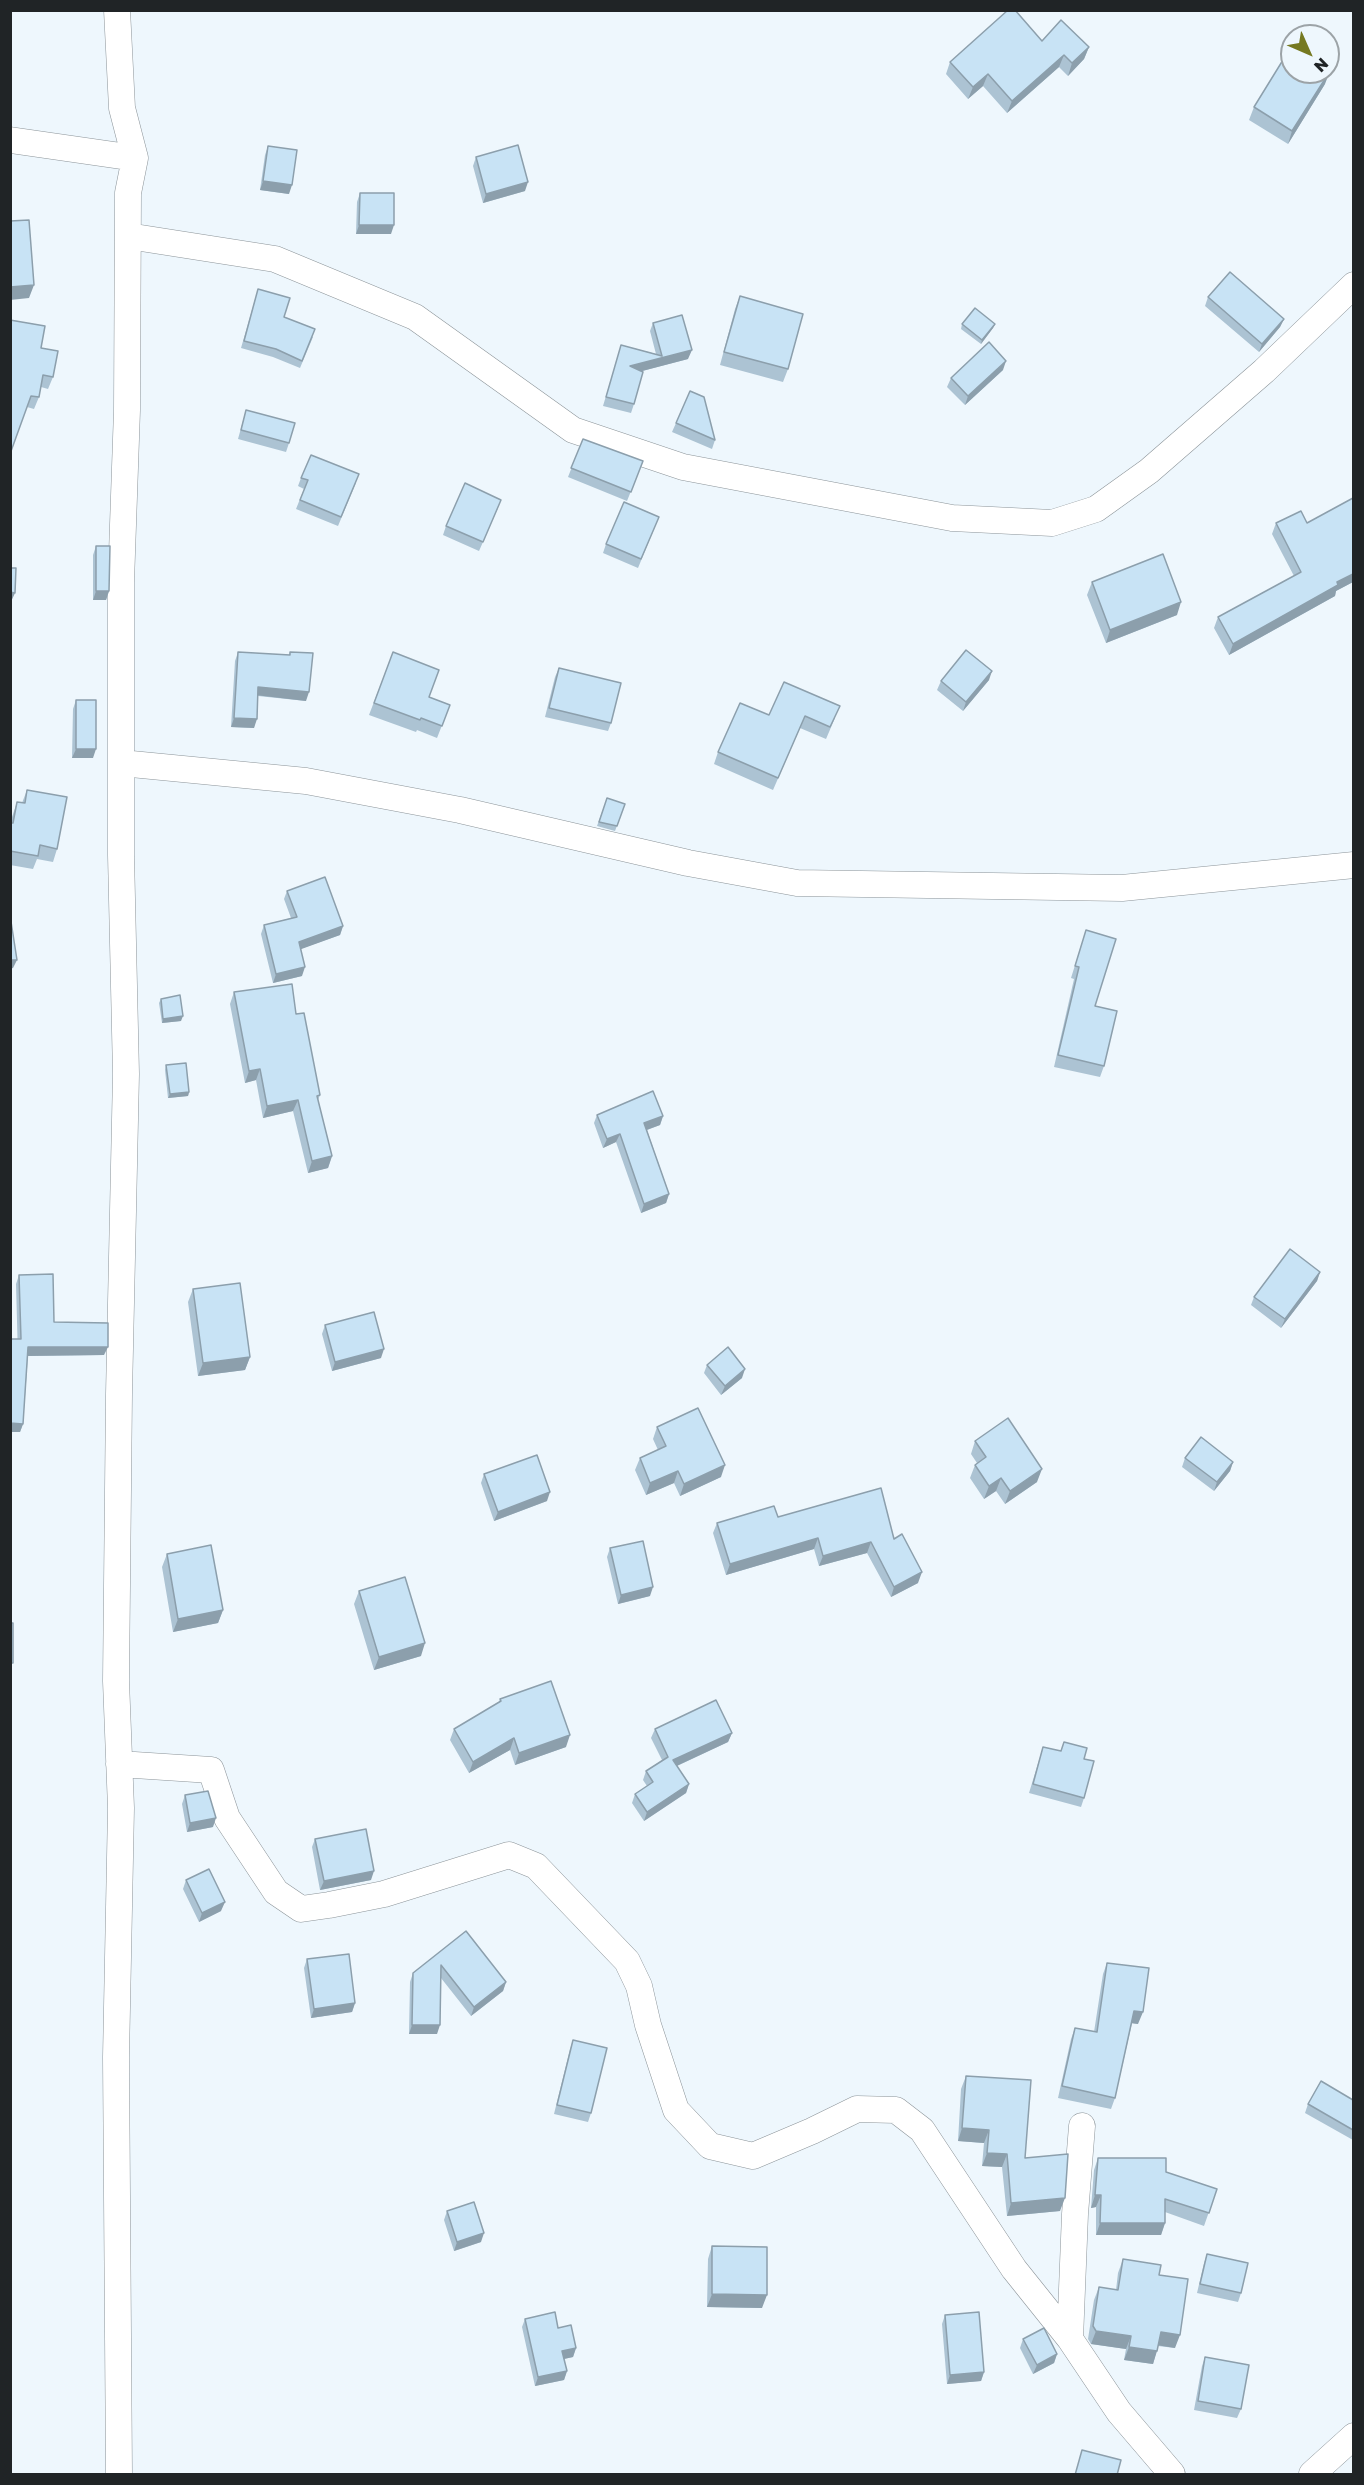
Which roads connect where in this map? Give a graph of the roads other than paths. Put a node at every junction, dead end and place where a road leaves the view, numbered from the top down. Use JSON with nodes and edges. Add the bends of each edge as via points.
{"nodes":[{"id":1,"x":117,"y":10,"type":"edge"},
{"id":2,"x":10,"y":140,"type":"edge"},
{"id":3,"x":135,"y":158,"type":"junction"},
{"id":4,"x":128,"y":236,"type":"junction"},
{"id":5,"x":1353,"y":285,"type":"edge"},
{"id":6,"x":121,"y":763,"type":"junction"},
{"id":7,"x":1353,"y":865,"type":"edge"},
{"id":8,"x":119,"y":1764,"type":"junction"},
{"id":9,"x":1082,"y":2126,"type":"dead end"},
{"id":10,"x":1070,"y":2339,"type":"junction"},
{"id":11,"x":1353,"y":2436,"type":"edge"},
{"id":12,"x":119,"y":2475,"type":"edge"},
{"id":13,"x":1172,"y":2475,"type":"edge"},
{"id":14,"x":1312,"y":2475,"type":"edge"}],
"edges":[{"from":1,"to":3,"type":"street","via":[[122,108]]},
{"from":2,"to":3,"type":"street"},
{"from":3,"to":4,"type":"street","via":[[128,193]]},
{"from":4,"to":5,"type":"street","via":[[275,259],[394,308],[415,317],[573,430],[683,466],[952,518],[1052,523],[1096,509],[1149,471]]},
{"from":4,"to":6,"type":"street"},
{"from":6,"to":7,"type":"street","via":[[306,781],[797,883],[1122,888]]},
{"from":6,"to":8,"type":"street","via":[[126,1074],[118,1406]]},
{"from":8,"to":10,"type":"street","via":[[211,1770],[227,1818],[276,1892],[301,1909],[384,1894],[509,1855],[536,1866],[627,1961],[639,1986],[676,2110],[710,2146],[753,2156],[857,2109],[896,2110],[921,2130],[1014,2269]]},
{"from":8,"to":12,"type":"street"},
{"from":9,"to":10,"type":"street"},
{"from":10,"to":13,"type":"street","via":[[1119,2412]]},
{"from":11,"to":14,"type":"street"}]}
